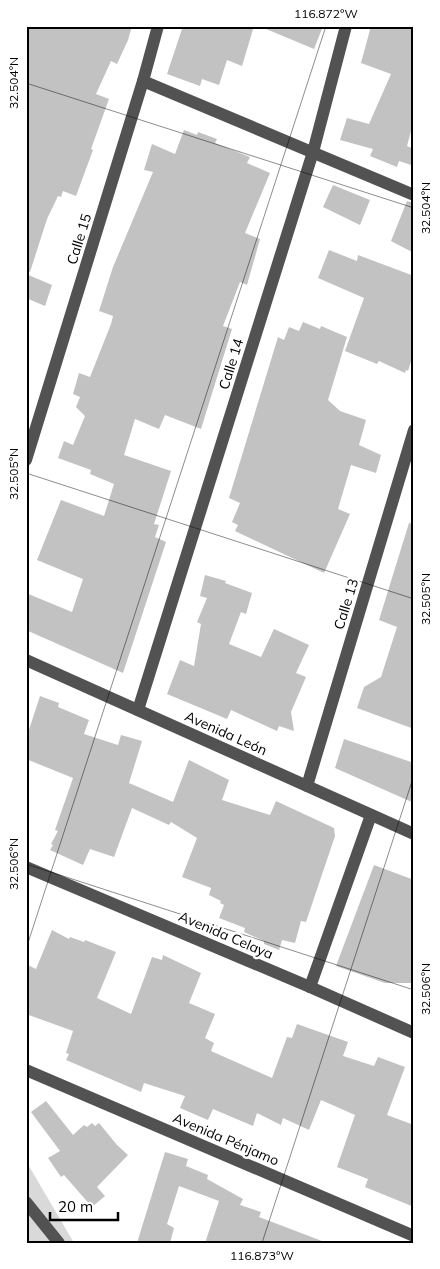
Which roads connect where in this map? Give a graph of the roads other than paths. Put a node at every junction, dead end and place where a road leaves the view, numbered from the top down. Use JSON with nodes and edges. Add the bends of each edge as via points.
{"nodes":[{"id":1,"x":158,"y":26,"type":"edge"},
{"id":2,"x":346,"y":26,"type":"edge"},
{"id":3,"x":143,"y":81,"type":"junction"},
{"id":4,"x":313,"y":152,"type":"junction"},
{"id":5,"x":414,"y":195,"type":"edge"},
{"id":6,"x":414,"y":430,"type":"edge"},
{"id":7,"x":26,"y":460,"type":"edge"},
{"id":8,"x":26,"y":660,"type":"edge"},
{"id":9,"x":138,"y":710,"type":"junction"},
{"id":10,"x":307,"y":786,"type":"junction"},
{"id":11,"x":371,"y":815,"type":"junction"},
{"id":12,"x":414,"y":834,"type":"edge"},
{"id":13,"x":26,"y":867,"type":"edge"},
{"id":14,"x":310,"y":987,"type":"junction"},
{"id":15,"x":414,"y":1033,"type":"edge"},
{"id":16,"x":26,"y":1070,"type":"edge"},
{"id":17,"x":26,"y":1202,"type":"edge"},
{"id":18,"x":414,"y":1236,"type":"edge"},
{"id":19,"x":59,"y":1243,"type":"edge"}],
"edges":[{"from":1,"to":3,"type":"street","name":"Calle 15"},
{"from":2,"to":4,"type":"street","name":"Calle 14"},
{"from":3,"to":4,"type":"street"},
{"from":3,"to":7,"type":"street","name":"Calle 15"},
{"from":4,"to":5,"type":"street"},
{"from":4,"to":9,"type":"street","name":"Calle 14"},
{"from":6,"to":10,"type":"street","name":"Calle 13"},
{"from":8,"to":9,"type":"street","name":"Avenida León"},
{"from":9,"to":10,"type":"street","name":"Avenida León"},
{"from":10,"to":11,"type":"street","name":"Avenida León"},
{"from":11,"to":12,"type":"street","name":"Avenida León"},
{"from":11,"to":14,"type":"street"},
{"from":13,"to":14,"type":"street","name":"Avenida Celaya"},
{"from":14,"to":15,"type":"street","name":"Avenida Celaya"},
{"from":16,"to":18,"type":"street","name":"Avenida Pénjamo"},
{"from":17,"to":19,"type":"street"}]}
